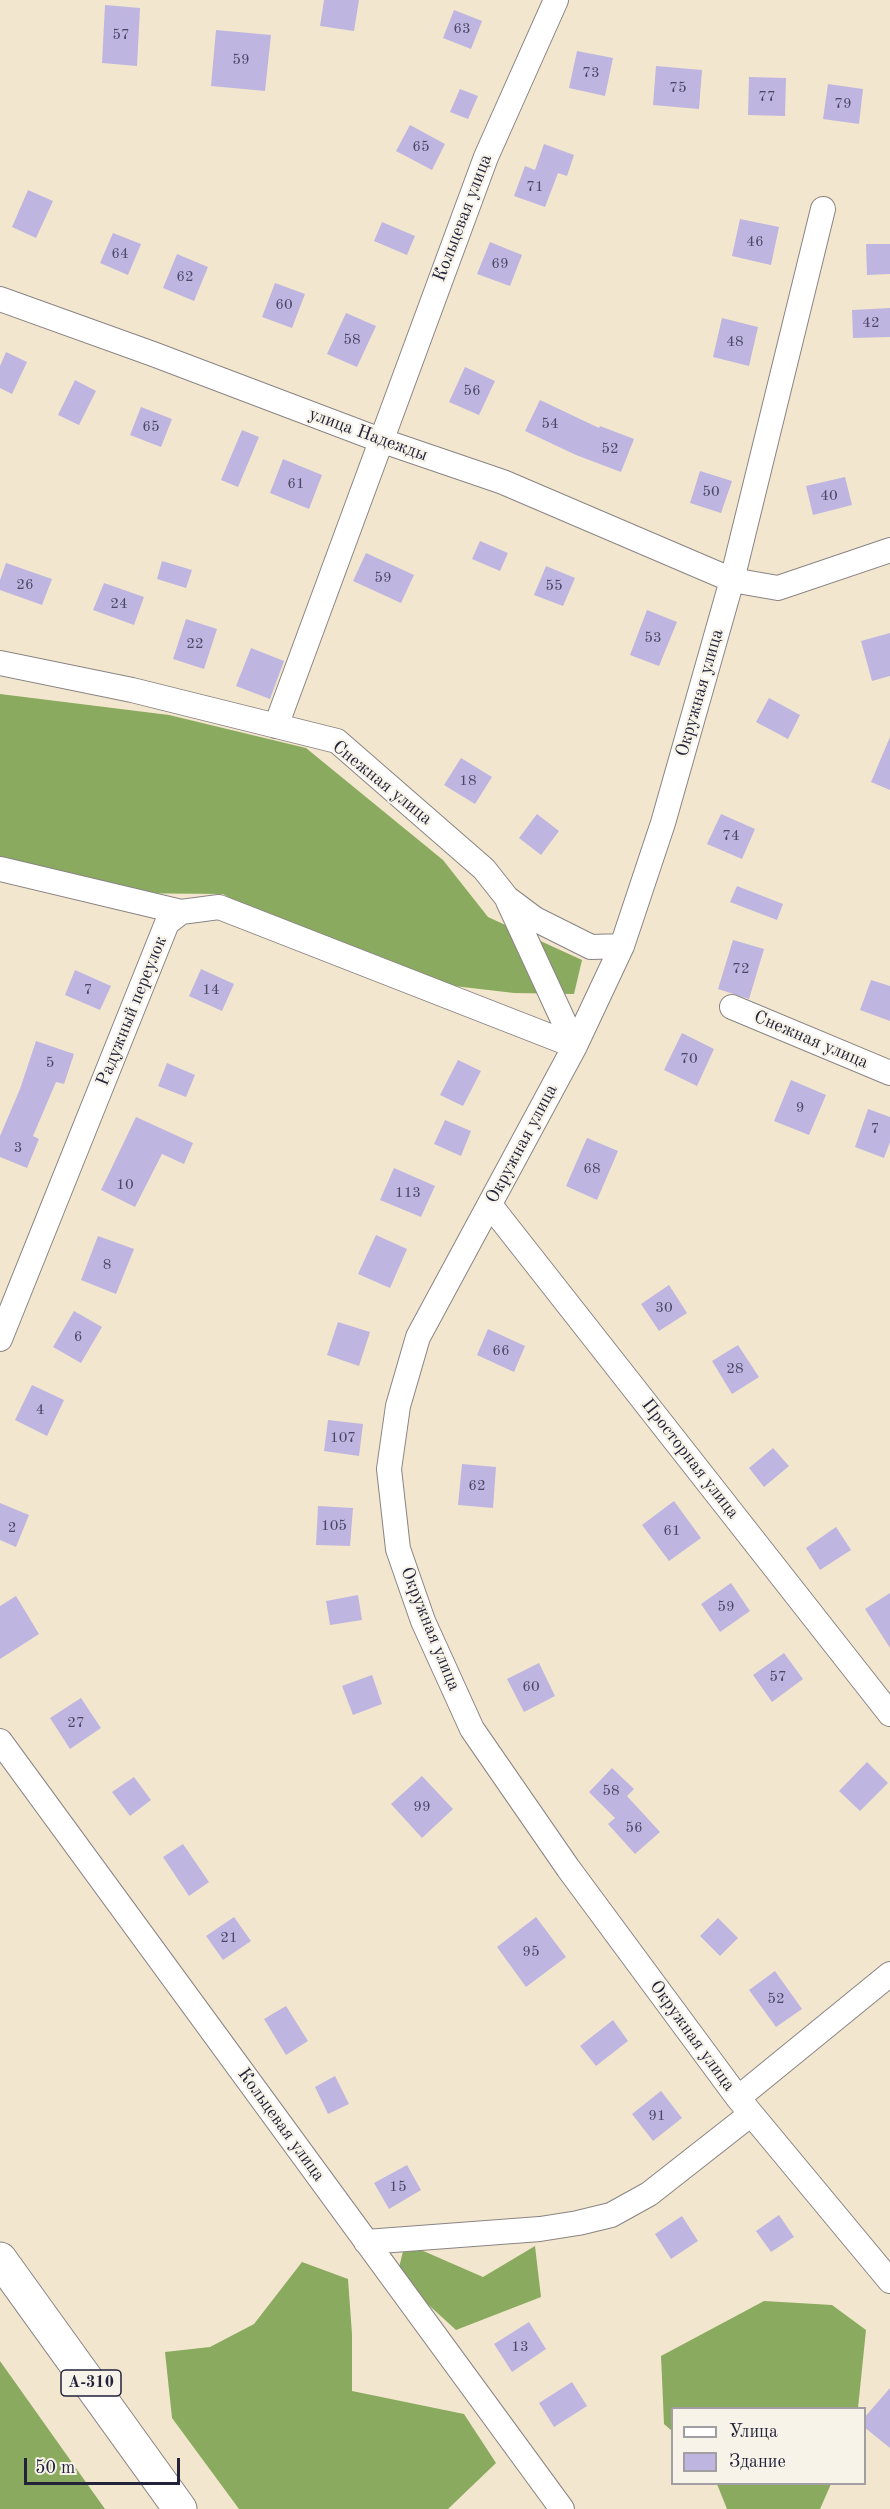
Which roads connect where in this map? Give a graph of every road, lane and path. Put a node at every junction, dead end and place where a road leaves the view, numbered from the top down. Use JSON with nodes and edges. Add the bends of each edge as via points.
{"nodes":[{"id":1,"x":556,"y":0,"type":"edge"},
{"id":2,"x":823,"y":209,"type":"dead end"},
{"id":3,"x":0,"y":299,"type":"edge"},
{"id":4,"x":380,"y":440,"type":"junction"},
{"id":5,"x":890,"y":550,"type":"edge"},
{"id":6,"x":732,"y":580,"type":"junction"},
{"id":7,"x":0,"y":663,"type":"edge"},
{"id":8,"x":276,"y":726,"type":"junction"},
{"id":9,"x":0,"y":869,"type":"edge"},
{"id":10,"x":507,"y":898,"type":"junction"},
{"id":11,"x":182,"y":912,"type":"junction"},
{"id":12,"x":622,"y":946,"type":"junction"},
{"id":13,"x":732,"y":1007,"type":"dead end"},
{"id":14,"x":575,"y":1046,"type":"junction"},
{"id":15,"x":890,"y":1073,"type":"edge"},
{"id":16,"x":490,"y":1204,"type":"junction"},
{"id":17,"x":0,"y":1339,"type":"edge"},
{"id":18,"x":890,"y":1714,"type":"edge"},
{"id":19,"x":0,"y":1741,"type":"edge"},
{"id":20,"x":890,"y":1974,"type":"edge"},
{"id":21,"x":744,"y":2106,"type":"junction"},
{"id":22,"x":366,"y":2242,"type":"junction"},
{"id":23,"x":0,"y":2259,"type":"edge"},
{"id":24,"x":890,"y":2282,"type":"edge"},
{"id":25,"x":180,"y":2509,"type":"edge"},
{"id":26,"x":562,"y":2509,"type":"edge"}],
"edges":[{"from":1,"to":4,"type":"street","name":"Кольцевая улица","via":[[486,157]]},
{"from":2,"to":6,"type":"street"},
{"from":3,"to":4,"type":"street","name":"улица Надежды"},
{"from":4,"to":6,"type":"street","name":"улица Надежды","via":[[503,482]]},
{"from":4,"to":8,"type":"street","name":"Кольцевая улица"},
{"from":5,"to":6,"type":"street","name":"улица Надежды","via":[[778,588]]},
{"from":6,"to":12,"type":"street","name":"Окружная улица","via":[[663,823]]},
{"from":7,"to":8,"type":"street","name":"Снежная улица","via":[[132,690]]},
{"from":8,"to":10,"type":"street","name":"Снежная улица","via":[[337,741],[484,869]]},
{"from":9,"to":11,"type":"street"},
{"from":10,"to":12,"type":"street","name":"Снежная улица","via":[[535,919],[591,947]]},
{"from":10,"to":14,"type":"street"},
{"from":11,"to":14,"type":"street","via":[[219,907]]},
{"from":11,"to":17,"type":"street","name":"Радужный переулок","via":[[167,923]]},
{"from":12,"to":14,"type":"street","name":"Окружная улица"},
{"from":13,"to":15,"type":"street","name":"Снежная улица"},
{"from":14,"to":16,"type":"street","name":"Окружная улица"},
{"from":16,"to":18,"type":"street","name":"Просторная улица"},
{"from":16,"to":21,"type":"street","name":"Окружная улица","via":[[418,1337],[398,1406],[389,1469],[398,1549],[423,1621],[472,1729],[568,1868]]},
{"from":19,"to":22,"type":"street","name":"Кольцевая улица"},
{"from":20,"to":21,"type":"street"},
{"from":21,"to":22,"type":"street","via":[[649,2194],[611,2215],[540,2229]]},
{"from":21,"to":24,"type":"street","name":"Окружная улица"},
{"from":22,"to":26,"type":"street","name":"Кольцевая улица"},
{"from":23,"to":25,"type":"highway","number":"А-310"}]}
